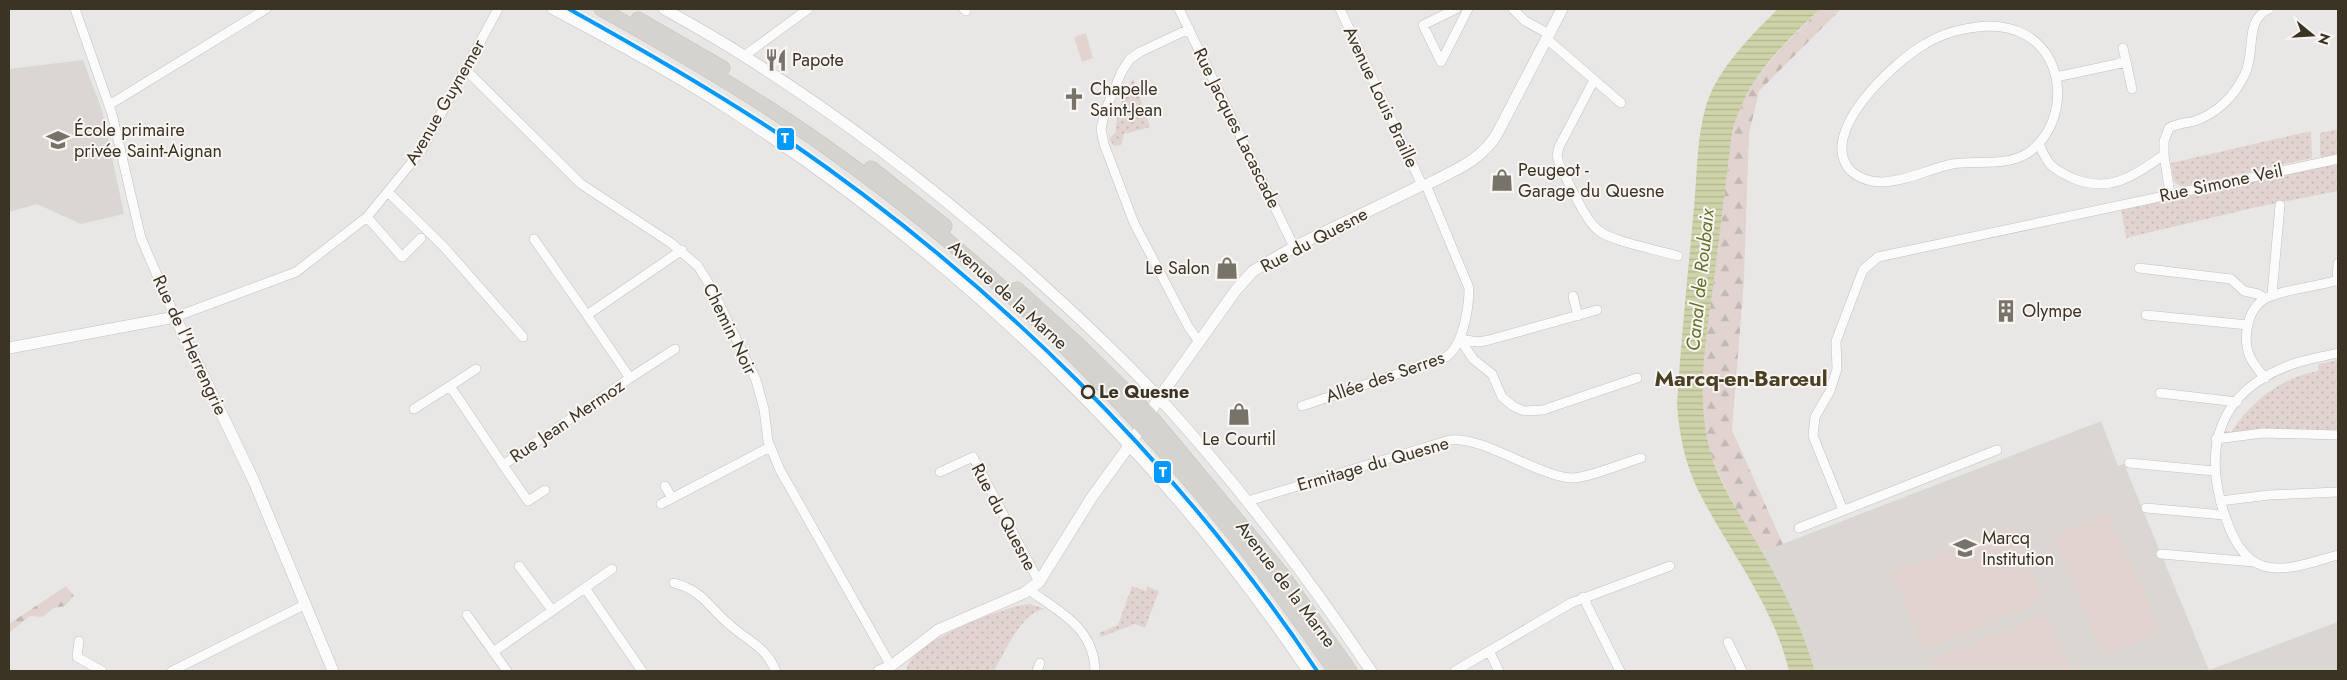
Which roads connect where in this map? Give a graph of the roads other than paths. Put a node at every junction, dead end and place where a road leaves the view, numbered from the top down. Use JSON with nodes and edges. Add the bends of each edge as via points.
{"nodes":[{"id":1,"x":75,"y":9,"type":"edge"},
{"id":2,"x":266,"y":9,"type":"edge"},
{"id":3,"x":498,"y":9,"type":"edge"},
{"id":4,"x":553,"y":9,"type":"edge"},
{"id":5,"x":601,"y":9,"type":"edge"},
{"id":6,"x":620,"y":9,"type":"edge"},
{"id":7,"x":664,"y":9,"type":"edge"},
{"id":8,"x":808,"y":9,"type":"edge"},
{"id":9,"x":1179,"y":9,"type":"edge"},
{"id":10,"x":1340,"y":9,"type":"edge"},
{"id":11,"x":1456,"y":9,"type":"edge"},
{"id":12,"x":1468,"y":9,"type":"edge"},
{"id":13,"x":1513,"y":9,"type":"edge"},
{"id":14,"x":1562,"y":9,"type":"edge"},
{"id":15,"x":2269,"y":9,"type":"edge"},
{"id":16,"x":1189,"y":29,"type":"junction"},
{"id":17,"x":1548,"y":36,"type":"junction"},
{"id":18,"x":2123,"y":48,"type":"dead end"},
{"id":19,"x":744,"y":56,"type":"junction"},
{"id":20,"x":2126,"y":62,"type":"junction"},
{"id":21,"x":465,"y":69,"type":"junction"},
{"id":22,"x":2056,"y":77,"type":"junction"},
{"id":23,"x":1594,"y":80,"type":"junction"},
{"id":24,"x":2132,"y":89,"type":"dead end"},
{"id":25,"x":1621,"y":103,"type":"dead end"},
{"id":26,"x":109,"y":105,"type":"junction"},
{"id":27,"x":2039,"y":144,"type":"junction"},
{"id":28,"x":2164,"y":155,"type":"junction"},
{"id":29,"x":2338,"y":159,"type":"edge"},
{"id":30,"x":1424,"y":185,"type":"junction"},
{"id":31,"x":388,"y":192,"type":"junction"},
{"id":32,"x":2170,"y":194,"type":"junction"},
{"id":33,"x":2280,"y":206,"type":"dead end"},
{"id":34,"x":367,"y":217,"type":"junction"},
{"id":35,"x":421,"y":238,"type":"dead end"},
{"id":36,"x":534,"y":239,"type":"dead end"},
{"id":37,"x":1294,"y":247,"type":"junction"},
{"id":38,"x":682,"y":250,"type":"junction"},
{"id":39,"x":1678,"y":256,"type":"dead end"},
{"id":40,"x":2338,"y":263,"type":"edge"},
{"id":41,"x":2139,"y":268,"type":"dead end"},
{"id":42,"x":2337,"y":281,"type":"edge"},
{"id":43,"x":1573,"y":296,"type":"dead end"},
{"id":44,"x":2269,"y":297,"type":"junction"},
{"id":45,"x":1597,"y":310,"type":"dead end"},
{"id":46,"x":587,"y":315,"type":"junction"},
{"id":47,"x":2146,"y":315,"type":"dead end"},
{"id":48,"x":1578,"y":316,"type":"junction"},
{"id":49,"x":175,"y":317,"type":"junction"},
{"id":50,"x":2248,"y":325,"type":"junction"},
{"id":51,"x":523,"y":337,"type":"dead end"},
{"id":52,"x":1460,"y":339,"type":"junction"},
{"id":53,"x":1199,"y":342,"type":"junction"},
{"id":54,"x":9,"y":348,"type":"edge"},
{"id":55,"x":675,"y":349,"type":"dead end"},
{"id":56,"x":2338,"y":354,"type":"edge"},
{"id":57,"x":476,"y":369,"type":"dead end"},
{"id":58,"x":630,"y":378,"type":"junction"},
{"id":59,"x":1637,"y":378,"type":"dead end"},
{"id":60,"x":2265,"y":378,"type":"junction"},
{"id":61,"x":450,"y":386,"type":"junction"},
{"id":62,"x":2160,"y":393,"type":"dead end"},
{"id":63,"x":1159,"y":398,"type":"junction"},
{"id":64,"x":2237,"y":402,"type":"junction"},
{"id":65,"x":1302,"y":406,"type":"dead end"},
{"id":66,"x":414,"y":409,"type":"dead end"},
{"id":67,"x":1145,"y":420,"type":"junction"},
{"id":68,"x":2338,"y":435,"type":"edge"},
{"id":69,"x":2216,"y":439,"type":"junction"},
{"id":70,"x":1129,"y":446,"type":"junction"},
{"id":71,"x":770,"y":447,"type":"junction"},
{"id":72,"x":1997,"y":450,"type":"dead end"},
{"id":73,"x":1641,"y":458,"type":"dead end"},
{"id":74,"x":2129,"y":463,"type":"dead end"},
{"id":75,"x":503,"y":464,"type":"junction"},
{"id":76,"x":2214,"y":471,"type":"junction"},
{"id":77,"x":940,"y":472,"type":"dead end"},
{"id":78,"x":665,"y":486,"type":"dead end"},
{"id":79,"x":545,"y":490,"type":"dead end"},
{"id":80,"x":2338,"y":492,"type":"edge"},
{"id":81,"x":672,"y":498,"type":"junction"},
{"id":82,"x":2220,"y":500,"type":"junction"},
{"id":83,"x":1248,"y":501,"type":"junction"},
{"id":84,"x":661,"y":504,"type":"dead end"},
{"id":85,"x":2146,"y":508,"type":"dead end"},
{"id":86,"x":1842,"y":510,"type":"junction"},
{"id":87,"x":2224,"y":515,"type":"junction"},
{"id":88,"x":1799,"y":528,"type":"dead end"},
{"id":89,"x":2161,"y":554,"type":"dead end"},
{"id":90,"x":2338,"y":555,"type":"edge"},
{"id":91,"x":2255,"y":562,"type":"junction"},
{"id":92,"x":519,"y":566,"type":"dead end"},
{"id":93,"x":1670,"y":566,"type":"dead end"},
{"id":94,"x":612,"y":569,"type":"dead end"},
{"id":95,"x":1039,"y":582,"type":"junction"},
{"id":96,"x":674,"y":583,"type":"dead end"},
{"id":97,"x":584,"y":588,"type":"junction"},
{"id":98,"x":1029,"y":590,"type":"junction"},
{"id":99,"x":1583,"y":597,"type":"junction"},
{"id":100,"x":306,"y":604,"type":"junction"},
{"id":101,"x":552,"y":610,"type":"junction"},
{"id":102,"x":467,"y":615,"type":"dead end"},
{"id":103,"x":79,"y":641,"type":"dead end"},
{"id":104,"x":1728,"y":642,"type":"dead end"},
{"id":105,"x":1489,"y":651,"type":"junction"},
{"id":106,"x":493,"y":652,"type":"junction"},
{"id":107,"x":893,"y":669,"type":"edge"},
{"id":108,"x":102,"y":671,"type":"edge"},
{"id":109,"x":172,"y":671,"type":"edge"},
{"id":110,"x":333,"y":671,"type":"edge"},
{"id":111,"x":506,"y":671,"type":"edge"},
{"id":112,"x":642,"y":671,"type":"edge"},
{"id":113,"x":776,"y":671,"type":"edge"},
{"id":114,"x":880,"y":671,"type":"edge"},
{"id":115,"x":1094,"y":671,"type":"edge"},
{"id":116,"x":1308,"y":671,"type":"edge"},
{"id":117,"x":1335,"y":671,"type":"edge"},
{"id":118,"x":1350,"y":671,"type":"edge"},
{"id":119,"x":1371,"y":671,"type":"edge"},
{"id":120,"x":1456,"y":671,"type":"edge"},
{"id":121,"x":1499,"y":671,"type":"edge"},
{"id":122,"x":1620,"y":671,"type":"edge"},
{"id":123,"x":1742,"y":671,"type":"edge"}],
"edges":[{"from":1,"to":26,"type":"street","name":"Rue de l'Herrengrie"},
{"from":2,"to":26,"type":"street"},
{"from":3,"to":21,"type":"street","name":"Avenue Guynemer"},
{"from":4,"to":70,"type":"street","name":"Avenue de la Marne","via":[[644,57],[726,106],[890,222],[1026,340]]},
{"from":5,"to":67,"type":"main road","name":"Avenue de la Marne","via":[[727,81],[868,178],[997,283]]},
{"from":6,"to":67,"type":"main road","name":"Avenue de la Marne","via":[[706,57],[808,123],[916,202],[1068,335]]},
{"from":7,"to":19,"type":"street","name":"Avenue de la Marne"},
{"from":8,"to":19,"type":"street"},
{"from":9,"to":16,"type":"street","name":"Rue Jacques Lacascade"},
{"from":10,"to":30,"type":"street","name":"Avenue Louis Braille"},
{"from":11,"to":12,"type":"street","via":[[1423,25],[1441,62]]},
{"from":13,"to":17,"type":"street"},
{"from":14,"to":17,"type":"street","name":"Rue du Quesne"},
{"from":15,"to":28,"type":"street","via":[[2254,22],[2249,61],[2234,92],[2222,106],[2209,114],[2170,128],[2164,141]]},
{"from":16,"to":37,"type":"street","name":"Rue Jacques Lacascade"},
{"from":16,"to":53,"type":"street","via":[[1130,59],[1109,102],[1101,129],[1134,223]]},
{"from":17,"to":23,"type":"street"},
{"from":17,"to":30,"type":"street","name":"Rue du Quesne","via":[[1489,146],[1475,159]]},
{"from":18,"to":20,"type":"street"},
{"from":19,"to":63,"type":"street","name":"Avenue de la Marne","via":[[842,121],[969,220],[1067,306]]},
{"from":20,"to":22,"type":"street"},
{"from":20,"to":24,"type":"street"},
{"from":21,"to":31,"type":"street","name":"Avenue Guynemer","via":[[421,151]]},
{"from":21,"to":38,"type":"street","name":"Chemin Noir","via":[[581,184]]},
{"from":22,"to":27,"type":"street","via":[[2056,112]]},
{"from":22,"to":27,"type":"street","via":[[2043,49],[2021,33],[1993,26],[1952,31],[1917,49],[1874,86],[1848,125],[1842,151],[1846,164],[1855,174],[1869,181],[1884,182],[1952,164],[2012,159],[2028,153]]},
{"from":23,"to":25,"type":"street"},
{"from":23,"to":39,"type":"street","via":[[1559,147],[1559,164],[1591,222],[1599,230]]},
{"from":26,"to":49,"type":"street","name":"Rue de l'Herrengrie","via":[[141,238]]},
{"from":27,"to":28,"type":"street","via":[[2053,169],[2096,184],[2112,184],[2127,179]]},
{"from":28,"to":32,"type":"street"},
{"from":29,"to":32,"type":"street","name":"Rue Simone Veil"},
{"from":30,"to":37,"type":"street","name":"Rue du Quesne"},
{"from":30,"to":52,"type":"street","name":"Allée des Serres","via":[[1469,288]]},
{"from":31,"to":34,"type":"street","name":"Avenue Guynemer"},
{"from":31,"to":51,"type":"street","via":[[444,247]]},
{"from":32,"to":86,"type":"street","name":"Rue Simone Veil","via":[[1878,257],[1863,270],[1836,341],[1837,369],[1830,391],[1812,426]]},
{"from":33,"to":44,"type":"street"},
{"from":34,"to":35,"type":"street","via":[[402,257]]},
{"from":34,"to":49,"type":"street","name":"Avenue Guynemer","via":[[296,272]]},
{"from":36,"to":46,"type":"street","name":"Rue Jean Mermoz"},
{"from":37,"to":53,"type":"street","name":"Rue du Quesne","via":[[1247,277]]},
{"from":38,"to":46,"type":"street"},
{"from":38,"to":71,"type":"street","name":"Chemin Noir","via":[[707,280],[756,380]]},
{"from":40,"to":42,"type":"street"},
{"from":41,"to":44,"type":"street","via":[[2231,279],[2244,290]]},
{"from":42,"to":44,"type":"street"},
{"from":43,"to":48,"type":"street"},
{"from":44,"to":50,"type":"street","via":[[2255,308]]},
{"from":45,"to":48,"type":"street","name":"Allée des Serres"},
{"from":46,"to":58,"type":"street","name":"Rue Jean Mermoz"},
{"from":47,"to":50,"type":"street"},
{"from":48,"to":52,"type":"street","name":"Allée des Serres","via":[[1489,340]]},
{"from":49,"to":54,"type":"street","name":"Avenue Guynemer"},
{"from":49,"to":100,"type":"street","name":"Rue de l'Herrengrie","via":[[253,479]]},
{"from":50,"to":60,"type":"street","via":[[2249,353]]},
{"from":52,"to":59,"type":"street","name":"Allée des Serres","via":[[1473,359],[1490,371],[1502,397],[1527,412],[1543,410]]},
{"from":52,"to":65,"type":"street","name":"Allée des Serres","via":[[1453,353],[1444,358]]},
{"from":53,"to":63,"type":"street","name":"Rue du Quesne"},
{"from":55,"to":58,"type":"street","name":"Rue Jean Mermoz"},
{"from":56,"to":60,"type":"street","via":[[2296,363]]},
{"from":57,"to":61,"type":"street"},
{"from":58,"to":75,"type":"street","name":"Rue Jean Mermoz"},
{"from":60,"to":64,"type":"street"},
{"from":61,"to":66,"type":"street"},
{"from":61,"to":75,"type":"street","name":"Rue Jean Mermoz"},
{"from":62,"to":64,"type":"street"},
{"from":63,"to":67,"type":"street","name":"Rue du Quesne"},
{"from":63,"to":83,"type":"street","name":"Avenue de la Marne"},
{"from":64,"to":69,"type":"street","via":[[2222,423]]},
{"from":67,"to":70,"type":"street","name":"Rue du Quesne"},
{"from":67,"to":117,"type":"main road","name":"Avenue de la Marne","via":[[1277,589]]},
{"from":67,"to":118,"type":"main road","name":"Avenue de la Marne","via":[[1282,574]]},
{"from":68,"to":69,"type":"street","via":[[2263,433]]},
{"from":69,"to":76,"type":"street"},
{"from":70,"to":95,"type":"street","name":"Rue du Quesne","via":[[1092,497]]},
{"from":70,"to":116,"type":"street","name":"Avenue de la Marne","via":[[1224,556]]},
{"from":71,"to":81,"type":"street"},
{"from":71,"to":107,"type":"street","name":"Chemin Noir","via":[[790,489]]},
{"from":72,"to":86,"type":"street"},
{"from":73,"to":83,"type":"street","name":"Ermitage du Quesne","via":[[1572,478],[1470,442],[1450,440]]},
{"from":74,"to":76,"type":"street"},
{"from":75,"to":79,"type":"street","name":"Rue Jean Mermoz","via":[[528,502]]},
{"from":76,"to":82,"type":"street"},
{"from":77,"to":95,"type":"street","name":"Rue du Quesne","via":[[973,457]]},
{"from":78,"to":81,"type":"street"},
{"from":80,"to":82,"type":"street"},
{"from":81,"to":84,"type":"street"},
{"from":82,"to":87,"type":"street"},
{"from":83,"to":119,"type":"street","name":"Avenue de la Marne"},
{"from":85,"to":87,"type":"street"},
{"from":86,"to":88,"type":"street"},
{"from":87,"to":91,"type":"street","via":[[2237,543]]},
{"from":89,"to":91,"type":"street"},
{"from":90,"to":91,"type":"street","via":[[2285,568],[2271,568]]},
{"from":92,"to":101,"type":"street"},
{"from":93,"to":99,"type":"street"},
{"from":94,"to":97,"type":"street"},
{"from":95,"to":98,"type":"street","name":"Rue du Quesne"},
{"from":96,"to":113,"type":"street","via":[[701,594],[730,625],[762,649]]},
{"from":97,"to":101,"type":"street"},
{"from":97,"to":112,"type":"street"},
{"from":98,"to":107,"type":"street","name":"Rue du Quesne","via":[[938,630]]},
{"from":98,"to":115,"type":"street","via":[[1078,626],[1090,648]]},
{"from":99,"to":105,"type":"street"},
{"from":99,"to":122,"type":"street"},
{"from":100,"to":109,"type":"street"},
{"from":100,"to":110,"type":"street","name":"Rue de l'Herrengrie"},
{"from":101,"to":106,"type":"street"},
{"from":102,"to":106,"type":"street"},
{"from":103,"to":108,"type":"street","via":[[77,657]]},
{"from":104,"to":123,"type":"street"},
{"from":105,"to":120,"type":"street"},
{"from":105,"to":121,"type":"street"},
{"from":106,"to":111,"type":"street"},
{"from":107,"to":114,"type":"street","name":"Rue du Quesne"}]}
